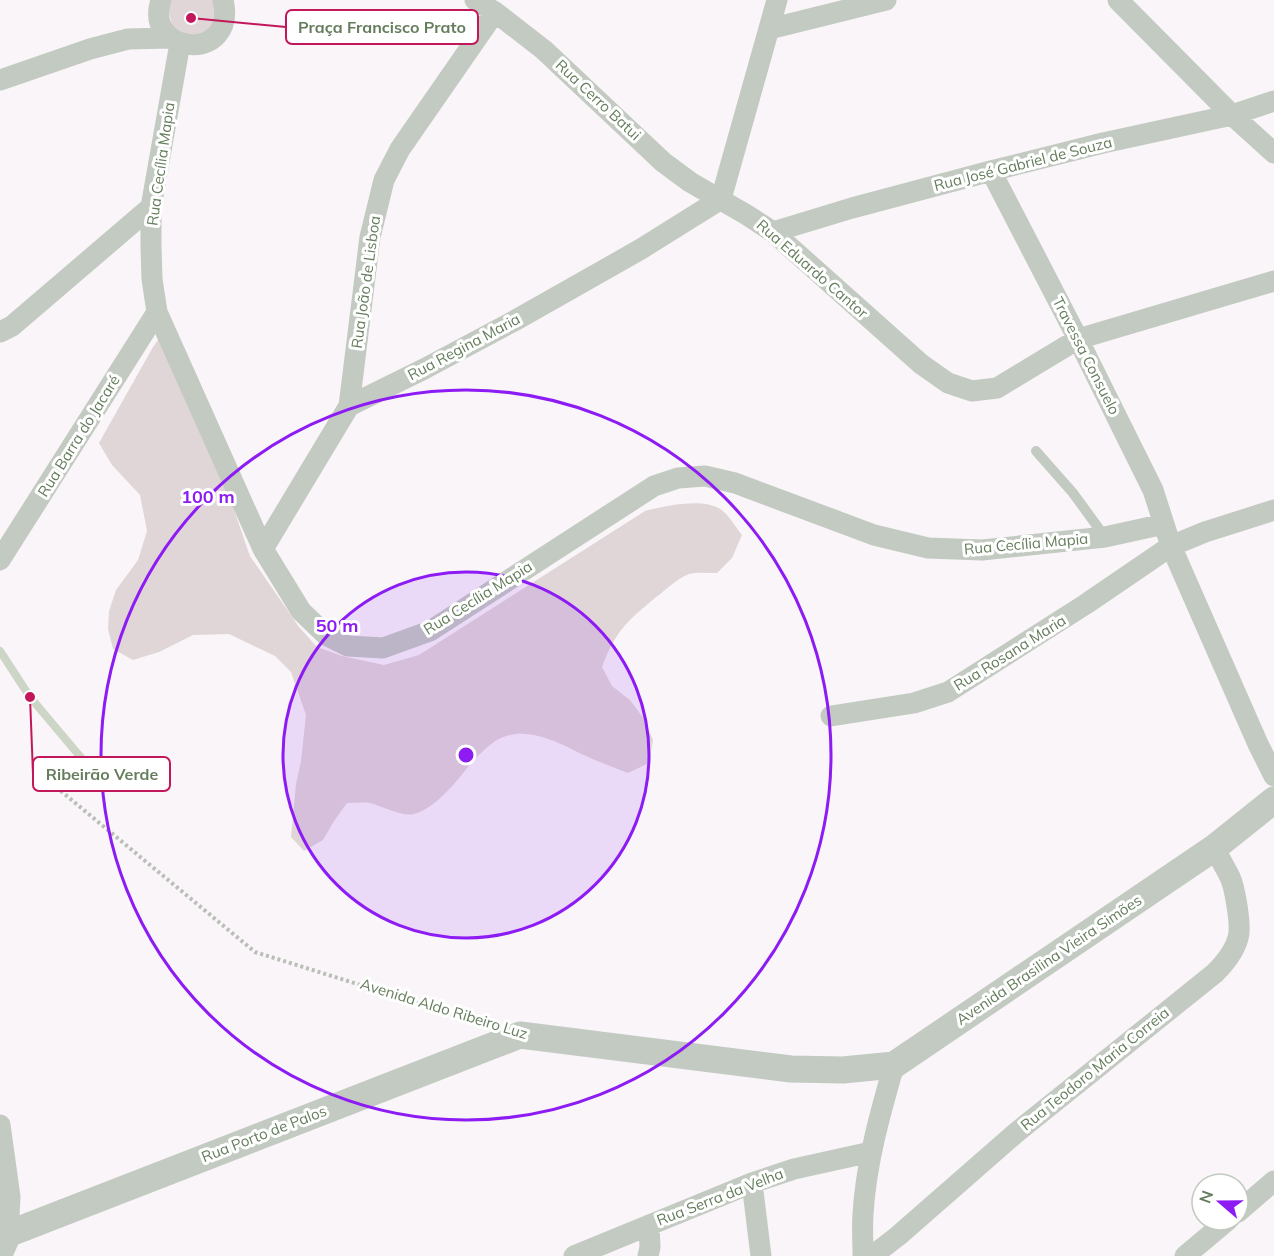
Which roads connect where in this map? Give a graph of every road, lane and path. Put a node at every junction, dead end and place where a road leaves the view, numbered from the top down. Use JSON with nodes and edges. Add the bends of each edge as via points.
{"nodes":[{"id":1,"x":161,"y":0,"type":"edge"},
{"id":2,"x":224,"y":0,"type":"edge"},
{"id":3,"x":475,"y":0,"type":"edge"},
{"id":4,"x":777,"y":0,"type":"edge"},
{"id":5,"x":886,"y":0,"type":"edge"},
{"id":6,"x":1118,"y":0,"type":"edge"},
{"id":7,"x":495,"y":12,"type":"junction"},
{"id":8,"x":770,"y":29,"type":"junction"},
{"id":9,"x":175,"y":41,"type":"junction"},
{"id":10,"x":0,"y":80,"type":"edge"},
{"id":11,"x":1274,"y":100,"type":"edge"},
{"id":12,"x":1232,"y":114,"type":"junction"},
{"id":13,"x":1274,"y":153,"type":"edge"},
{"id":14,"x":991,"y":171,"type":"junction"},
{"id":15,"x":721,"y":199,"type":"junction"},
{"id":16,"x":151,"y":207,"type":"junction"},
{"id":17,"x":773,"y":232,"type":"junction"},
{"id":18,"x":1274,"y":281,"type":"edge"},
{"id":19,"x":157,"y":312,"type":"junction"},
{"id":20,"x":0,"y":332,"type":"edge"},
{"id":21,"x":1078,"y":339,"type":"junction"},
{"id":22,"x":349,"y":406,"type":"junction"},
{"id":23,"x":1036,"y":451,"type":"dead end"},
{"id":24,"x":1274,"y":510,"type":"edge"},
{"id":25,"x":1164,"y":524,"type":"junction"},
{"id":26,"x":1105,"y":537,"type":"junction"},
{"id":27,"x":1171,"y":546,"type":"junction"},
{"id":28,"x":263,"y":549,"type":"junction"},
{"id":29,"x":0,"y":560,"type":"edge"},
{"id":30,"x":831,"y":716,"type":"dead end"},
{"id":31,"x":1274,"y":776,"type":"edge"},
{"id":32,"x":56,"y":787,"type":"dead end"},
{"id":33,"x":1274,"y":800,"type":"edge"},
{"id":34,"x":1214,"y":848,"type":"junction"},
{"id":35,"x":520,"y":1035,"type":"junction"},
{"id":36,"x":894,"y":1065,"type":"junction"},
{"id":37,"x":0,"y":1125,"type":"edge"},
{"id":38,"x":2,"y":1147,"type":"edge"},
{"id":39,"x":871,"y":1152,"type":"junction"},
{"id":40,"x":752,"y":1183,"type":"junction"},
{"id":41,"x":1273,"y":1183,"type":"edge"},
{"id":42,"x":1250,"y":1202,"type":"edge"},
{"id":43,"x":649,"y":1225,"type":"junction"},
{"id":44,"x":1214,"y":1232,"type":"edge"},
{"id":45,"x":4,"y":1243,"type":"edge"},
{"id":46,"x":574,"y":1256,"type":"edge"},
{"id":47,"x":648,"y":1256,"type":"edge"},
{"id":48,"x":761,"y":1256,"type":"edge"},
{"id":49,"x":863,"y":1256,"type":"edge"},
{"id":50,"x":872,"y":1256,"type":"edge"},
{"id":51,"x":1185,"y":1256,"type":"edge"}],
"edges":[{"from":1,"to":9,"type":"street","via":[[159,18]]},
{"from":2,"to":9,"type":"street","via":[[224,22],[212,39],[191,46]]},
{"from":3,"to":7,"type":"street","name":"Rua Cerro Batui"},
{"from":4,"to":8,"type":"street"},
{"from":5,"to":8,"type":"street"},
{"from":6,"to":12,"type":"street"},
{"from":7,"to":15,"type":"street","name":"Rua Cerro Batui","via":[[544,50],[663,162]]},
{"from":7,"to":22,"type":"street","name":"Rua João de Lisboa","via":[[400,149],[384,180],[370,237]]},
{"from":8,"to":15,"type":"street"},
{"from":9,"to":10,"type":"street","via":[[128,39]]},
{"from":9,"to":16,"type":"street","name":"Rua Cecília Mapia"},
{"from":11,"to":12,"type":"street","name":"Rua José Gabriel de Souza"},
{"from":12,"to":13,"type":"street"},
{"from":12,"to":14,"type":"street","name":"Rua José Gabriel de Souza"},
{"from":14,"to":17,"type":"street","name":"Rua José Gabriel de Souza"},
{"from":14,"to":21,"type":"street","name":"Travessa Consuelo"},
{"from":15,"to":17,"type":"street","name":"Rua Eduardo Cantor"},
{"from":15,"to":22,"type":"street","name":"Rua Regina Maria","via":[[514,321]]},
{"from":16,"to":19,"type":"street","name":"Rua Cecília Mapia","via":[[152,279]]},
{"from":16,"to":20,"type":"street","via":[[12,326]]},
{"from":17,"to":21,"type":"street","name":"Rua Eduardo Cantor","via":[[921,364],[948,383],[972,391],[997,388]]},
{"from":18,"to":21,"type":"street","name":"Rua Eduardo Cantor"},
{"from":19,"to":28,"type":"street","name":"Rua Cecília Mapia"},
{"from":19,"to":29,"type":"street","name":"Rua Barra do Jacaré"},
{"from":21,"to":25,"type":"street","name":"Travessa Consuelo","via":[[1153,490]]},
{"from":22,"to":28,"type":"street"},
{"from":23,"to":26,"type":"lane"},
{"from":24,"to":27,"type":"street","name":"Rua Rosana Maria"},
{"from":25,"to":26,"type":"street","name":"Rua Cecília Mapia"},
{"from":25,"to":27,"type":"street","name":"Travessa Consuelo"},
{"from":26,"to":28,"type":"street","name":"Rua Cecília Mapia","via":[[982,550],[928,548],[874,535],[735,483],[705,476],[678,478],[654,486],[430,631],[383,648],[348,646],[326,635],[301,611]]},
{"from":27,"to":30,"type":"street","name":"Rua Rosana Maria","via":[[948,692],[914,703]]},
{"from":27,"to":31,"type":"street"},
{"from":32,"to":35,"type":"path","name":"Avenida Aldo Ribeiro Luz","via":[[255,952]]},
{"from":33,"to":34,"type":"street","name":"Avenida Brasilina Vieira Simões"},
{"from":34,"to":36,"type":"street","name":"Avenida Brasilina Vieira Simões"},
{"from":34,"to":50,"type":"street","name":"Rua Teodoro Maria Correia","via":[[1231,879],[1239,934],[1215,974],[1017,1132]]},
{"from":35,"to":36,"type":"street","name":"Avenida Aldo Ribeiro Luz","via":[[791,1069],[843,1070]]},
{"from":35,"to":45,"type":"street","name":"Rua Porto de Palos"},
{"from":36,"to":39,"type":"street"},
{"from":37,"to":38,"type":"street"},
{"from":38,"to":45,"type":"street","via":[[10,1197]]},
{"from":39,"to":40,"type":"street","name":"Rua Serra da Velha"},
{"from":39,"to":49,"type":"street","via":[[863,1215]]},
{"from":40,"to":43,"type":"street","name":"Rua Serra da Velha"},
{"from":40,"to":48,"type":"street"},
{"from":41,"to":42,"type":"street"},
{"from":43,"to":46,"type":"street","name":"Rua Serra da Velha"},
{"from":43,"to":47,"type":"street"},
{"from":44,"to":51,"type":"street"}]}
